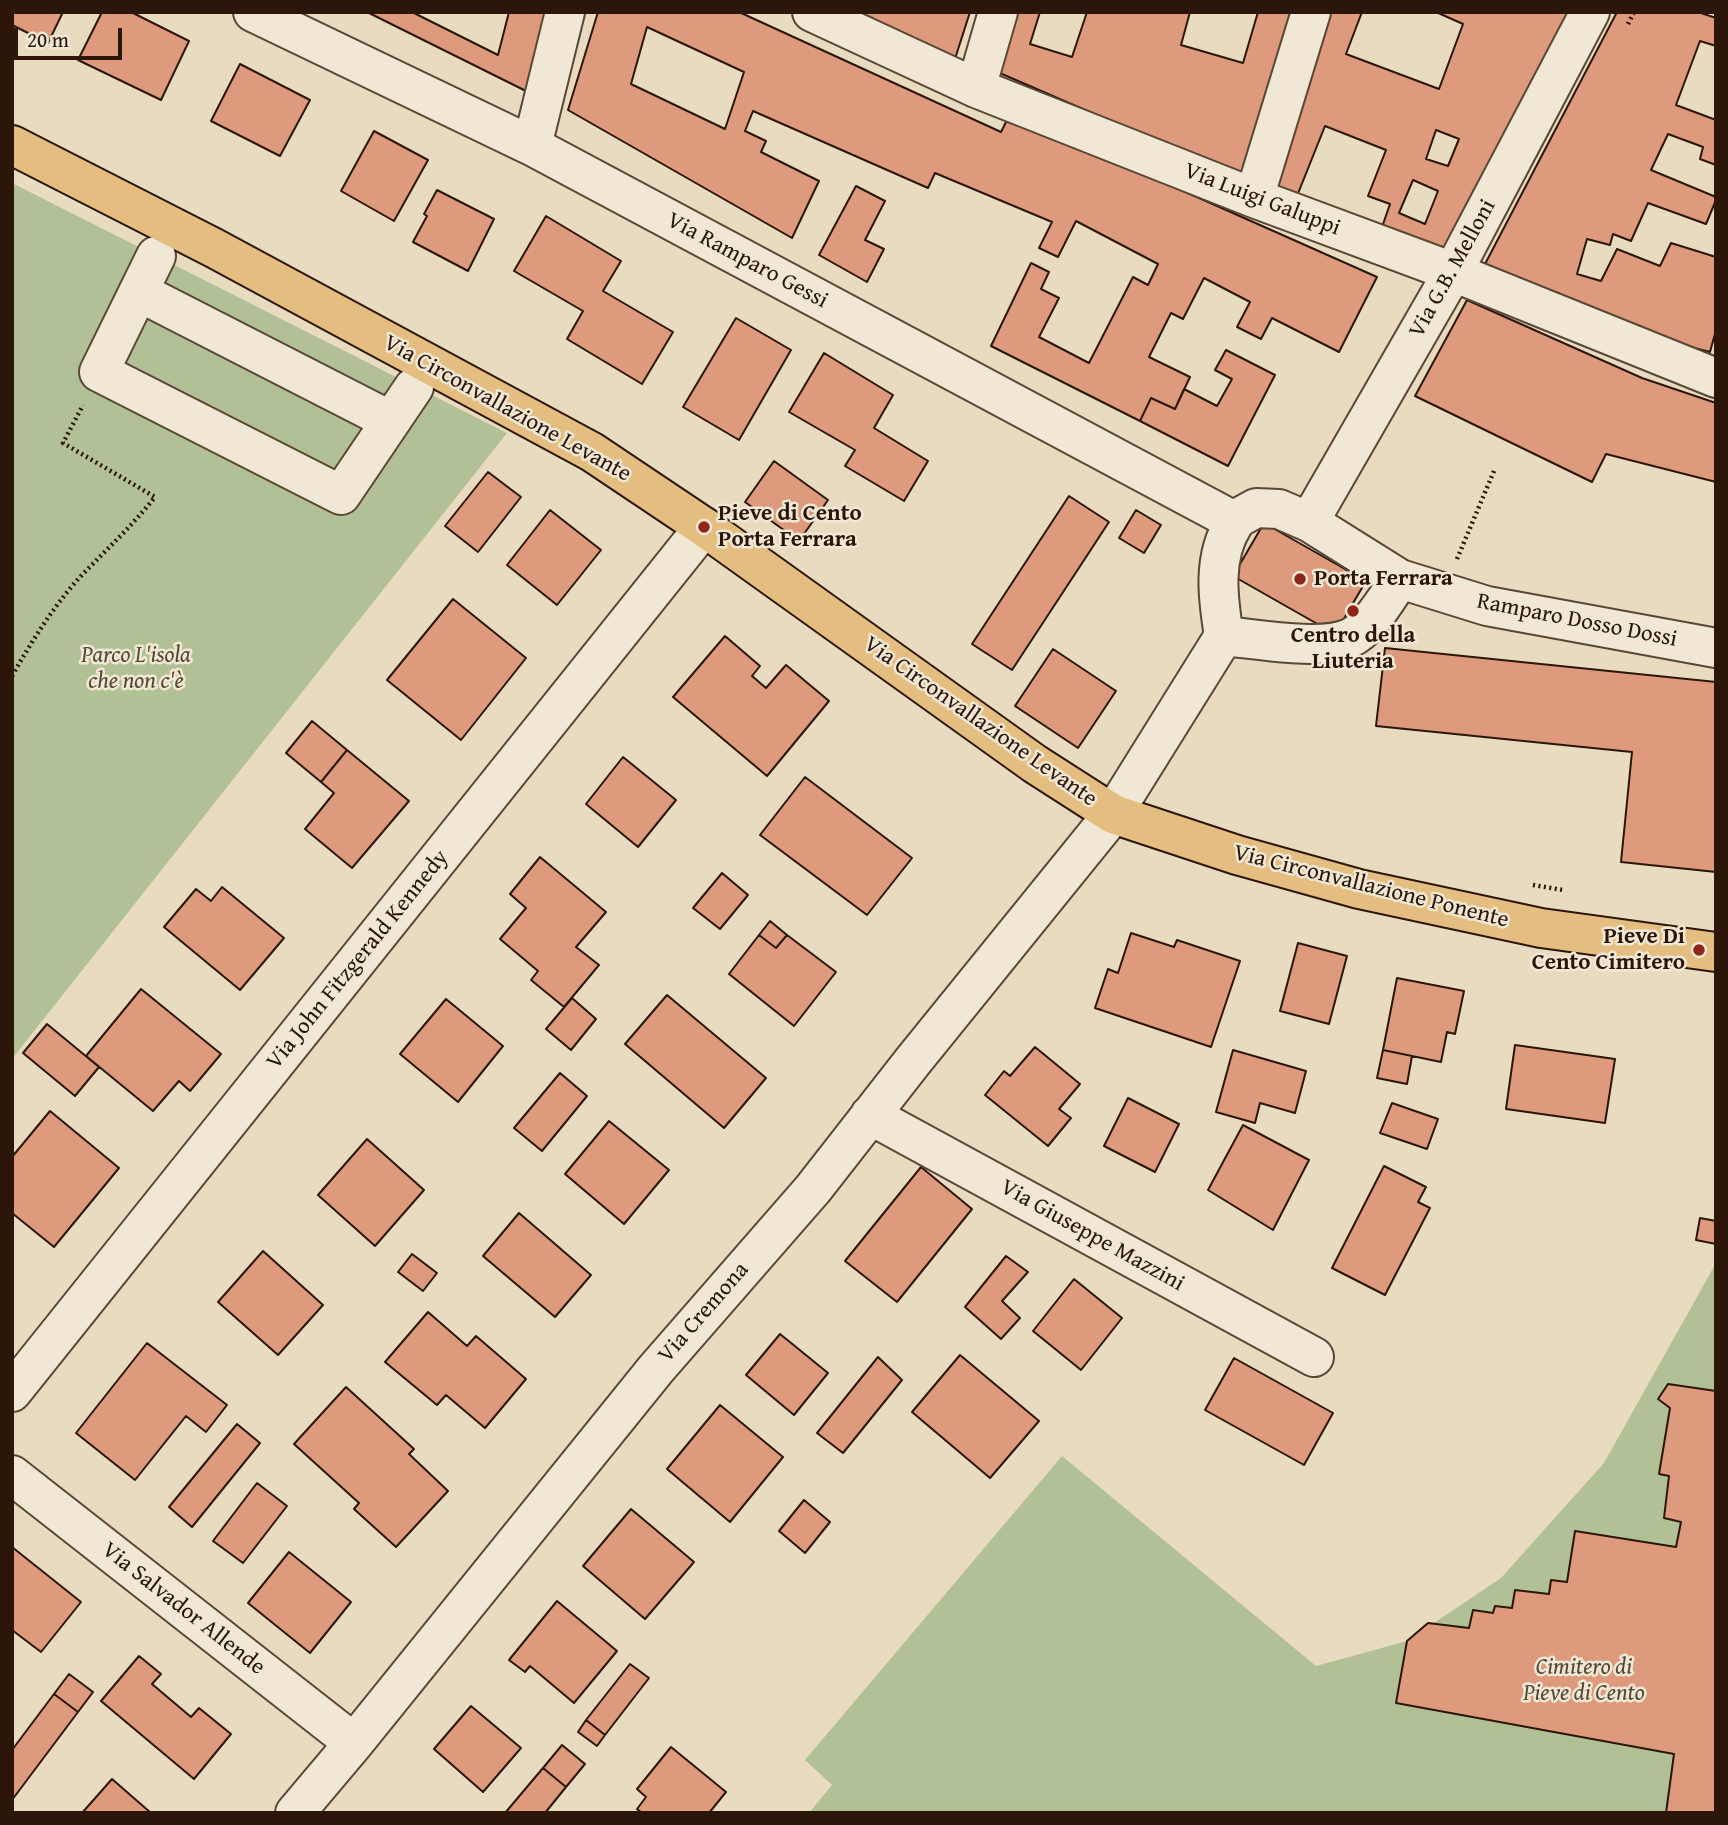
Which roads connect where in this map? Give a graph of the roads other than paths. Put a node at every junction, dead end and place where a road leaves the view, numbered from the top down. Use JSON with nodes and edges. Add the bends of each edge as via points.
{"nodes":[{"id":1,"x":253,"y":12,"type":"edge"},
{"id":2,"x":565,"y":12,"type":"edge"},
{"id":3,"x":812,"y":12,"type":"edge"},
{"id":4,"x":998,"y":12,"type":"edge"},
{"id":5,"x":1311,"y":12,"type":"edge"},
{"id":6,"x":1590,"y":12,"type":"edge"},
{"id":7,"x":976,"y":88,"type":"junction"},
{"id":8,"x":12,"y":145,"type":"edge"},
{"id":9,"x":532,"y":146,"type":"junction"},
{"id":10,"x":1254,"y":198,"type":"junction"},
{"id":11,"x":156,"y":256,"type":"dead end"},
{"id":12,"x":1453,"y":272,"type":"junction"},
{"id":13,"x":139,"y":292,"type":"junction"},
{"id":14,"x":1716,"y":378,"type":"edge"},
{"id":15,"x":414,"y":387,"type":"dead end"},
{"id":16,"x":391,"y":421,"type":"junction"},
{"id":17,"x":1234,"y":521,"type":"junction"},
{"id":18,"x":1309,"y":522,"type":"junction"},
{"id":19,"x":704,"y":527,"type":"junction"},
{"id":20,"x":1400,"y":579,"type":"junction"},
{"id":21,"x":1224,"y":636,"type":"junction"},
{"id":22,"x":1716,"y":648,"type":"edge"},
{"id":23,"x":1113,"y":814,"type":"junction"},
{"id":24,"x":1716,"y":952,"type":"edge"},
{"id":25,"x":870,"y":1115,"type":"junction"},
{"id":26,"x":1314,"y":1357,"type":"dead end"},
{"id":27,"x":12,"y":1392,"type":"edge"},
{"id":28,"x":12,"y":1475,"type":"edge"},
{"id":29,"x":354,"y":1743,"type":"junction"},
{"id":30,"x":295,"y":1813,"type":"edge"}],
"edges":[{"from":1,"to":9,"type":"street","name":"Via Ramparo Gessi"},
{"from":2,"to":9,"type":"street"},
{"from":3,"to":7,"type":"street","name":"Via Luigi Galuppi"},
{"from":4,"to":7,"type":"street"},
{"from":5,"to":10,"type":"street"},
{"from":6,"to":12,"type":"street","name":"Via G.B. Melloni"},
{"from":7,"to":10,"type":"street","name":"Via Luigi Galuppi"},
{"from":8,"to":19,"type":"main road","name":"Via Circonvallazione Levante","via":[[592,452]]},
{"from":9,"to":17,"type":"street","name":"Via Ramparo Gessi"},
{"from":10,"to":12,"type":"street","name":"Via Luigi Galuppi"},
{"from":11,"to":13,"type":"street"},
{"from":12,"to":14,"type":"street","name":"Via Luigi Galuppi"},
{"from":12,"to":18,"type":"street","name":"Via G.B. Melloni"},
{"from":13,"to":16,"type":"street"},
{"from":13,"to":16,"type":"street","via":[[99,372],[341,495]]},
{"from":15,"to":16,"type":"street"},
{"from":17,"to":18,"type":"street","name":"Ramparo Dosso Dossi","via":[[1256,508],[1279,509]]},
{"from":17,"to":21,"type":"street","via":[[1217,583]]},
{"from":18,"to":20,"type":"street","name":"Ramparo Dosso Dossi"},
{"from":19,"to":23,"type":"main road","name":"Via Circonvallazione Levante","via":[[1035,764]]},
{"from":19,"to":27,"type":"street","name":"Via John Fitzgerald Kennedy"},
{"from":20,"to":21,"type":"street","via":[[1369,623],[1352,638],[1321,644]]},
{"from":20,"to":22,"type":"street","name":"Ramparo Dosso Dossi","via":[[1487,606]]},
{"from":21,"to":23,"type":"street"},
{"from":23,"to":24,"type":"main road","name":"Via Circonvallazione Ponente","via":[[1359,889],[1541,928]]},
{"from":23,"to":25,"type":"street","name":"Via Cremona"},
{"from":25,"to":26,"type":"street","name":"Via Giuseppe Mazzini"},
{"from":25,"to":29,"type":"street","name":"Via Cremona","via":[[813,1189],[656,1369]]},
{"from":28,"to":29,"type":"street","name":"Via Salvador Allende"},
{"from":29,"to":30,"type":"street","name":"Via Cremona"}]}
